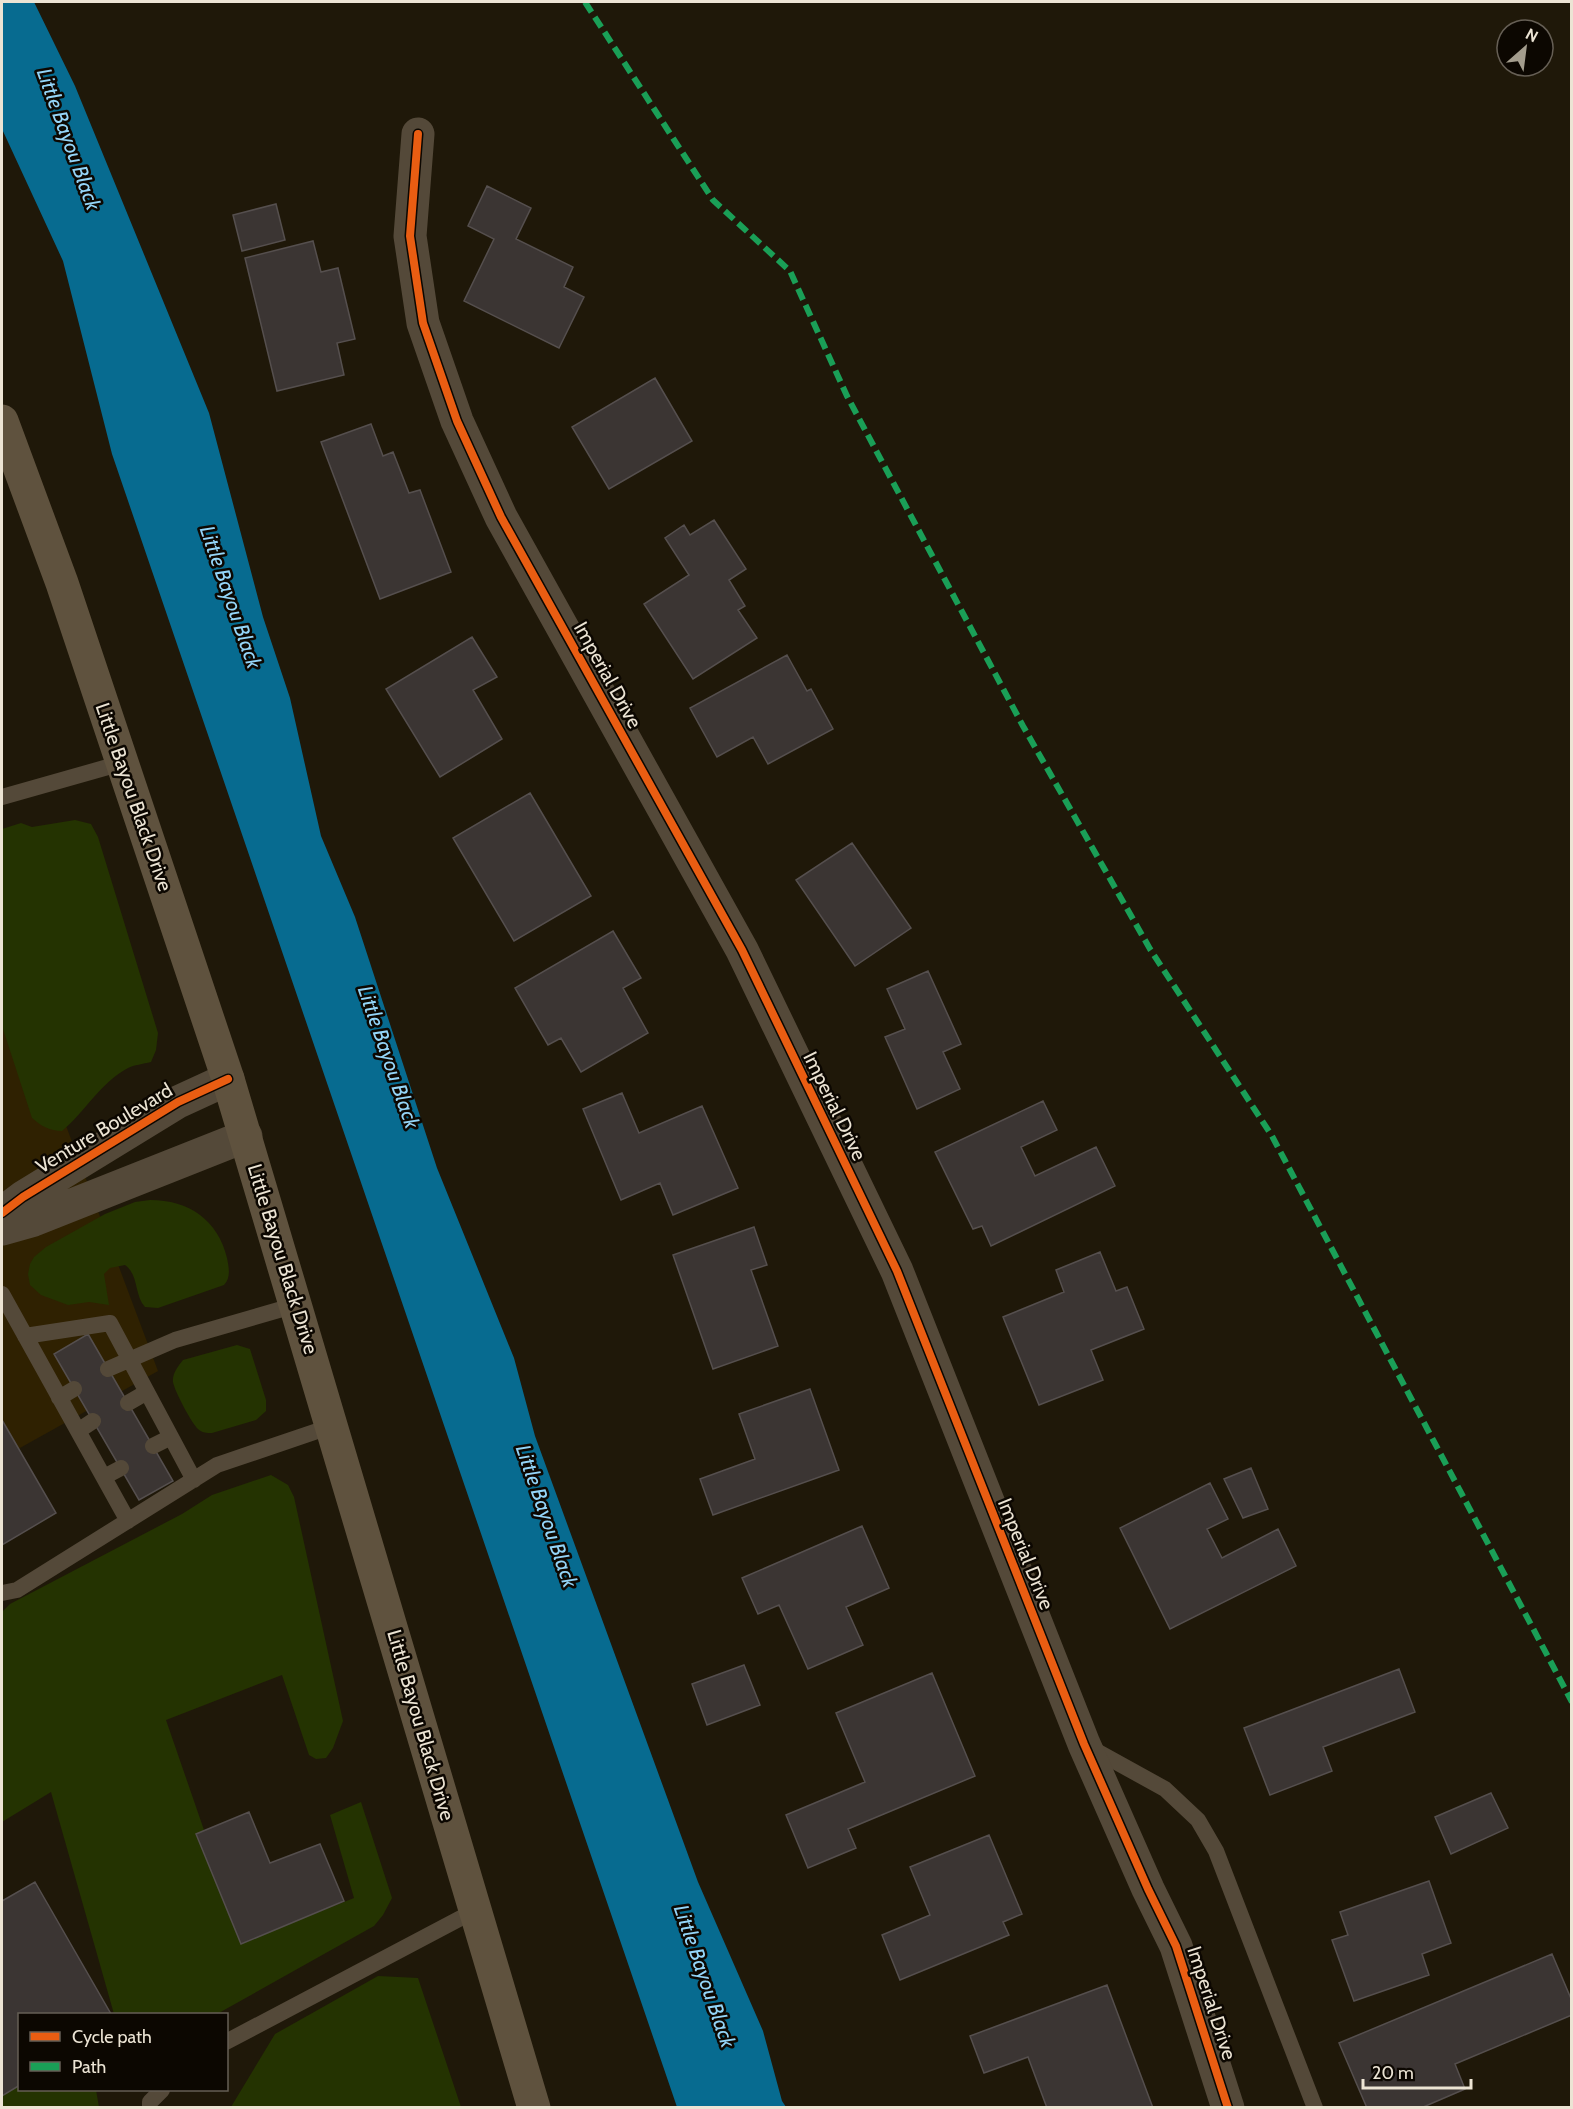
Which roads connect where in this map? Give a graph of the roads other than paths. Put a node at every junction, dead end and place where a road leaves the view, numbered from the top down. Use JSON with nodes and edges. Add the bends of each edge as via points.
{"nodes":[{"id":1,"x":418,"y":134,"type":"dead end"},
{"id":2,"x":2,"y":421,"type":"edge"},
{"id":3,"x":122,"y":763,"type":"junction"},
{"id":4,"x":2,"y":797,"type":"edge"},
{"id":5,"x":228,"y":1079,"type":"junction"},
{"id":6,"x":246,"y":1136,"type":"junction"},
{"id":7,"x":2,"y":1213,"type":"edge"},
{"id":8,"x":2,"y":1229,"type":"edge"},
{"id":9,"x":2,"y":1294,"type":"edge"},
{"id":10,"x":296,"y":1305,"type":"junction"},
{"id":11,"x":25,"y":1336,"type":"junction"},
{"id":12,"x":130,"y":1359,"type":"junction"},
{"id":13,"x":108,"y":1369,"type":"dead end"},
{"id":14,"x":74,"y":1389,"type":"dead end"},
{"id":15,"x":147,"y":1392,"type":"junction"},
{"id":16,"x":59,"y":1398,"type":"junction"},
{"id":17,"x":128,"y":1403,"type":"dead end"},
{"id":18,"x":93,"y":1421,"type":"dead end"},
{"id":19,"x":332,"y":1426,"type":"junction"},
{"id":20,"x":78,"y":1431,"type":"junction"},
{"id":21,"x":171,"y":1437,"type":"junction"},
{"id":22,"x":153,"y":1446,"type":"dead end"},
{"id":23,"x":120,"y":1468,"type":"dead end"},
{"id":24,"x":104,"y":1478,"type":"junction"},
{"id":25,"x":194,"y":1480,"type":"junction"},
{"id":26,"x":128,"y":1521,"type":"junction"},
{"id":27,"x":2,"y":1593,"type":"edge"},
{"id":28,"x":1084,"y":1744,"type":"junction"},
{"id":29,"x":476,"y":1910,"type":"junction"},
{"id":30,"x":228,"y":2041,"type":"edge"},
{"id":31,"x":161,"y":2091,"type":"edge"},
{"id":32,"x":150,"y":2108,"type":"edge"},
{"id":33,"x":534,"y":2108,"type":"edge"},
{"id":34,"x":1228,"y":2108,"type":"edge"},
{"id":35,"x":1316,"y":2108,"type":"edge"}],
"edges":[{"from":1,"to":28,"type":"street","name":"Imperial Drive","via":[[410,236],[423,322],[457,421],[501,517],[742,950],[897,1272]]},
{"from":2,"to":3,"type":"main road","name":"Little Bayou Black Drive"},
{"from":3,"to":4,"type":"lane"},
{"from":3,"to":5,"type":"main road","name":"Little Bayou Black Drive"},
{"from":5,"to":6,"type":"main road","name":"Little Bayou Black Drive"},
{"from":5,"to":7,"type":"street","name":"Venture Boulevard","via":[[178,1101]]},
{"from":6,"to":8,"type":"street"},
{"from":6,"to":10,"type":"main road","name":"Little Bayou Black Drive"},
{"from":9,"to":11,"type":"lane"},
{"from":10,"to":12,"type":"lane","via":[[175,1340]]},
{"from":10,"to":19,"type":"main road","name":"Little Bayou Black Drive"},
{"from":11,"to":12,"type":"lane","via":[[110,1323]]},
{"from":11,"to":16,"type":"lane"},
{"from":12,"to":13,"type":"lane"},
{"from":12,"to":15,"type":"lane"},
{"from":14,"to":16,"type":"lane"},
{"from":15,"to":17,"type":"lane"},
{"from":15,"to":21,"type":"lane"},
{"from":16,"to":20,"type":"lane"},
{"from":18,"to":20,"type":"lane"},
{"from":19,"to":25,"type":"lane","via":[[217,1466]]},
{"from":19,"to":29,"type":"main road","name":"Little Bayou Black Drive"},
{"from":20,"to":24,"type":"lane"},
{"from":21,"to":22,"type":"lane"},
{"from":21,"to":25,"type":"lane"},
{"from":23,"to":24,"type":"lane"},
{"from":24,"to":26,"type":"lane"},
{"from":25,"to":26,"type":"lane"},
{"from":26,"to":27,"type":"lane","via":[[17,1590]]},
{"from":28,"to":34,"type":"street","name":"Imperial Drive","via":[[1176,1946]]},
{"from":28,"to":35,"type":"lane","via":[[1165,1789],[1198,1820],[1216,1851]]},
{"from":29,"to":30,"type":"lane"},
{"from":29,"to":33,"type":"main road","name":"Little Bayou Black Drive"},
{"from":31,"to":32,"type":"lane","via":[[150,2102]]}]}
